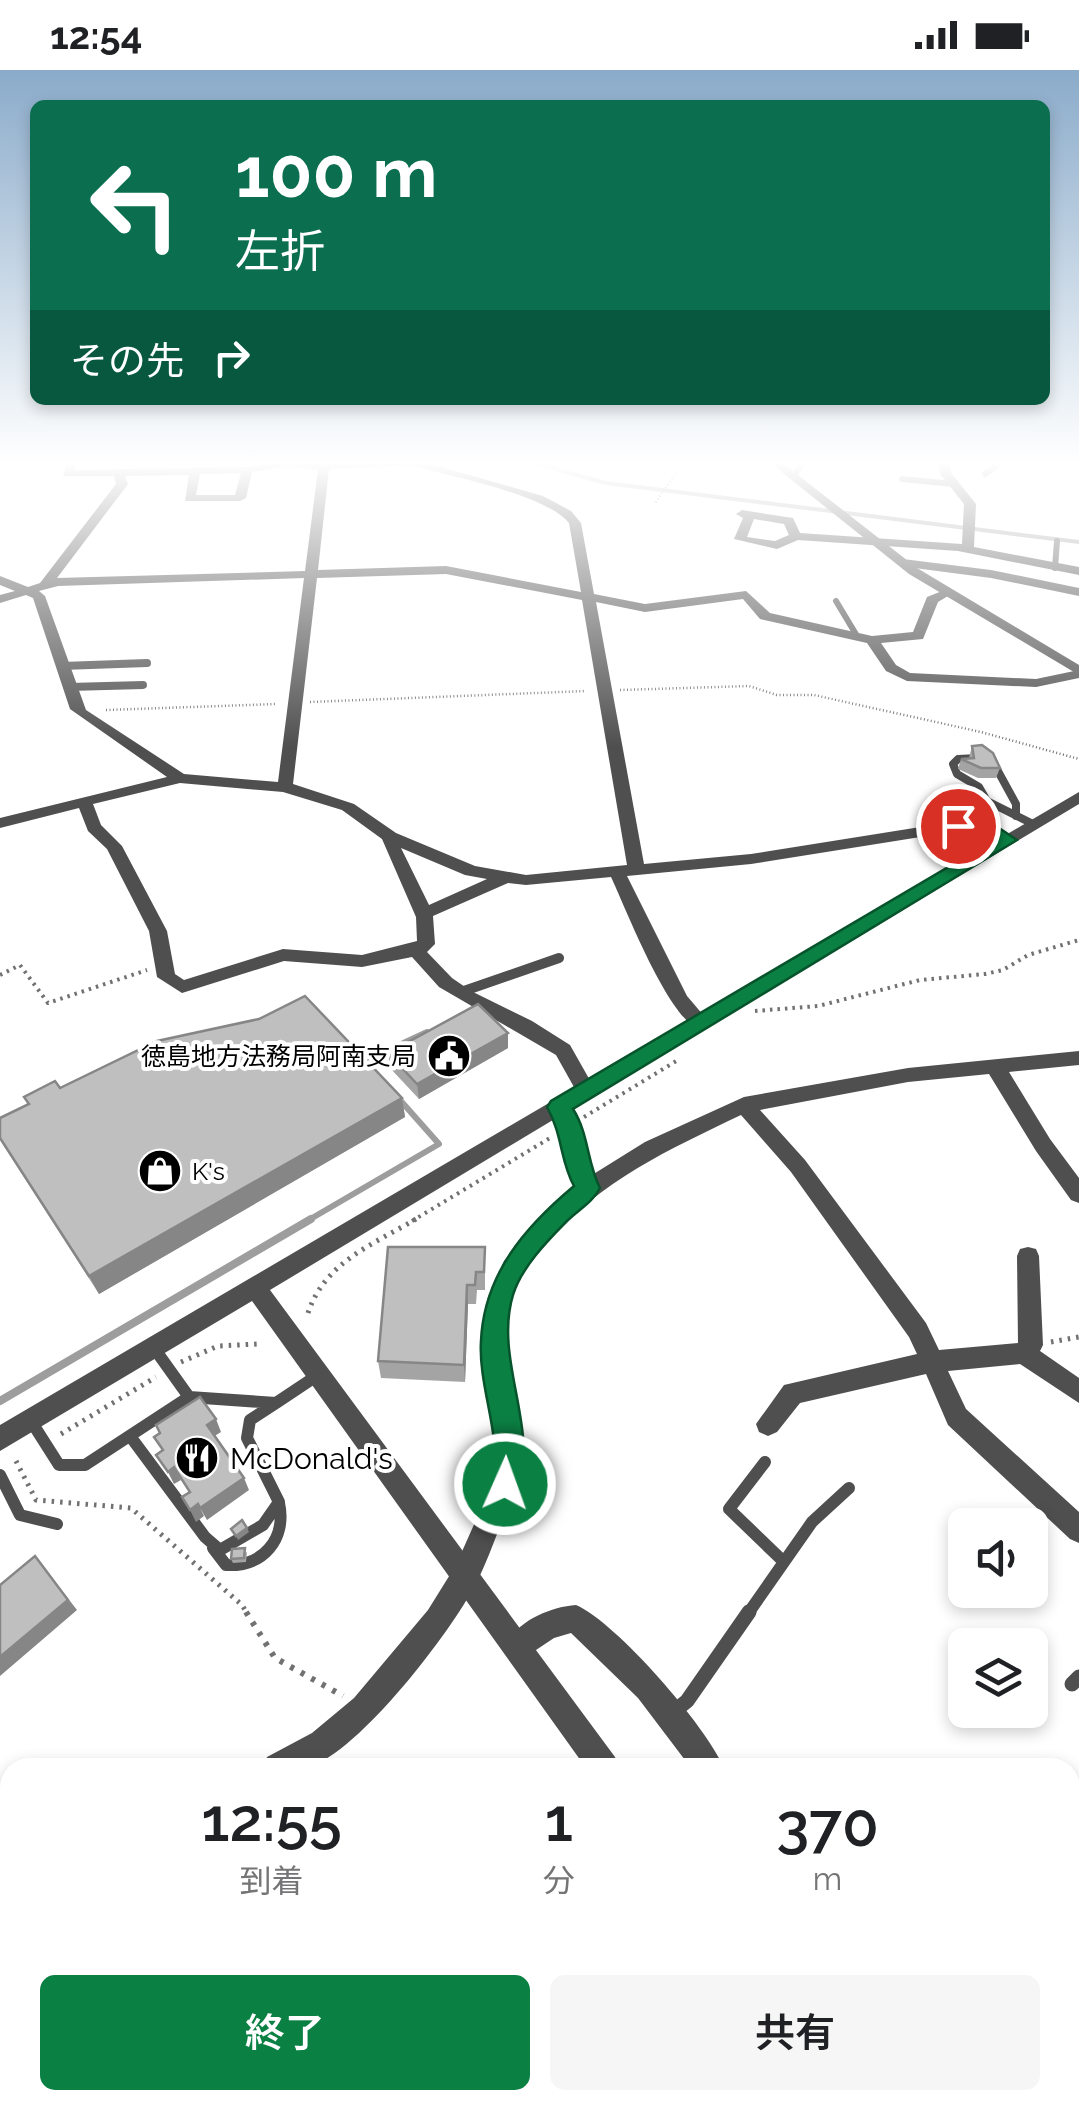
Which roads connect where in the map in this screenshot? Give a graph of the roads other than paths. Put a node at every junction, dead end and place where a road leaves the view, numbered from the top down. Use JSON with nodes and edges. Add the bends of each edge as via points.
{"nodes":[{"id":1,"x":64,"y":556,"type":"edge"},
{"id":2,"x":314,"y":556,"type":"edge"},
{"id":3,"x":581,"y":556,"type":"edge"},
{"id":4,"x":892,"y":556,"type":"edge"},
{"id":5,"x":1001,"y":556,"type":"edge"},
{"id":6,"x":1056,"y":556,"type":"edge"},
{"id":7,"x":903,"y":564,"type":"junction"},
{"id":8,"x":1055,"y":568,"type":"junction"},
{"id":9,"x":1079,"y":571,"type":"edge"},
{"id":10,"x":312,"y":575,"type":"junction"},
{"id":11,"x":0,"y":580,"type":"edge"},
{"id":12,"x":39,"y":587,"type":"junction"},
{"id":13,"x":947,"y":592,"type":"junction"},
{"id":14,"x":1079,"y":592,"type":"edge"},
{"id":15,"x":590,"y":597,"type":"junction"},
{"id":16,"x":0,"y":599,"type":"edge"},
{"id":17,"x":836,"y":602,"type":"dead end"},
{"id":18,"x":865,"y":638,"type":"junction"},
{"id":19,"x":147,"y":663,"type":"dead end"},
{"id":20,"x":62,"y":666,"type":"junction"},
{"id":21,"x":1079,"y":672,"type":"edge"},
{"id":22,"x":143,"y":685,"type":"dead end"},
{"id":23,"x":69,"y":688,"type":"junction"},
{"id":24,"x":180,"y":778,"type":"junction"},
{"id":25,"x":284,"y":787,"type":"junction"},
{"id":26,"x":1079,"y":797,"type":"edge"},
{"id":27,"x":85,"y":803,"type":"junction"},
{"id":28,"x":1024,"y":820,"type":"junction"},
{"id":29,"x":0,"y":823,"type":"edge"},
{"id":30,"x":390,"y":837,"type":"junction"},
{"id":31,"x":1008,"y":840,"type":"junction"},
{"id":32,"x":627,"y":873,"type":"junction"},
{"id":33,"x":502,"y":879,"type":"junction"},
{"id":34,"x":423,"y":914,"type":"junction"},
{"id":35,"x":416,"y":950,"type":"junction"},
{"id":36,"x":558,"y":958,"type":"dead end"},
{"id":37,"x":461,"y":992,"type":"junction"},
{"id":38,"x":700,"y":1023,"type":"junction"},
{"id":39,"x":1079,"y":1058,"type":"edge"},
{"id":40,"x":994,"y":1066,"type":"junction"},
{"id":41,"x":586,"y":1090,"type":"junction"},
{"id":42,"x":744,"y":1105,"type":"junction"},
{"id":43,"x":565,"y":1116,"type":"junction"},
{"id":44,"x":588,"y":1188,"type":"junction"},
{"id":45,"x":1078,"y":1192,"type":"edge"},
{"id":46,"x":1028,"y":1256,"type":"dead end"},
{"id":47,"x":256,"y":1287,"type":"junction"},
{"id":48,"x":154,"y":1348,"type":"junction"},
{"id":49,"x":1024,"y":1353,"type":"junction"},
{"id":50,"x":931,"y":1362,"type":"junction"},
{"id":51,"x":319,"y":1375,"type":"junction"},
{"id":52,"x":1079,"y":1392,"type":"edge"},
{"id":53,"x":189,"y":1397,"type":"junction"},
{"id":54,"x":276,"y":1403,"type":"junction"},
{"id":55,"x":31,"y":1420,"type":"junction"},
{"id":56,"x":768,"y":1424,"type":"dead end"},
{"id":57,"x":130,"y":1436,"type":"junction"},
{"id":58,"x":0,"y":1439,"type":"edge"},
{"id":59,"x":764,"y":1462,"type":"dead end"},
{"id":60,"x":0,"y":1474,"type":"edge"},
{"id":61,"x":849,"y":1488,"type":"dead end"},
{"id":62,"x":279,"y":1502,"type":"junction"},
{"id":63,"x":56,"y":1524,"type":"dead end"},
{"id":64,"x":1079,"y":1530,"type":"edge"},
{"id":65,"x":205,"y":1538,"type":"junction"},
{"id":66,"x":784,"y":1562,"type":"junction"},
{"id":67,"x":466,"y":1575,"type":"junction"},
{"id":68,"x":518,"y":1648,"type":"junction"},
{"id":69,"x":671,"y":1714,"type":"junction"},
{"id":70,"x":295,"y":1758,"type":"edge"},
{"id":71,"x":597,"y":1758,"type":"edge"},
{"id":72,"x":702,"y":1758,"type":"edge"}],
"edges":[{"from":1,"to":12,"type":"street"},
{"from":2,"to":10,"type":"street"},
{"from":3,"to":15,"type":"street"},
{"from":4,"to":7,"type":"street"},
{"from":5,"to":8,"type":"street"},
{"from":6,"to":8,"type":"lane"},
{"from":7,"to":13,"type":"street"},
{"from":7,"to":14,"type":"street"},
{"from":8,"to":9,"type":"street"},
{"from":10,"to":12,"type":"street"},
{"from":10,"to":15,"type":"street","via":[[465,571]]},
{"from":10,"to":25,"type":"street"},
{"from":11,"to":12,"type":"street"},
{"from":12,"to":16,"type":"street"},
{"from":12,"to":20,"type":"street"},
{"from":13,"to":18,"type":"street","via":[[932,600],[918,636]]},
{"from":13,"to":21,"type":"street"},
{"from":15,"to":18,"type":"street","via":[[652,608],[746,595],[766,616]]},
{"from":15,"to":32,"type":"street"},
{"from":17,"to":18,"type":"lane"},
{"from":18,"to":21,"type":"street","via":[[907,677],[1036,683]]},
{"from":19,"to":20,"type":"lane"},
{"from":20,"to":23,"type":"street"},
{"from":22,"to":23,"type":"lane"},
{"from":23,"to":24,"type":"street","via":[[81,713]]},
{"from":24,"to":25,"type":"street"},
{"from":24,"to":27,"type":"street"},
{"from":25,"to":30,"type":"street","via":[[348,807]]},
{"from":26,"to":28,"type":"street"},
{"from":27,"to":29,"type":"street"},
{"from":27,"to":35,"type":"street","via":[[158,931],[161,965],[173,985],[282,955],[343,962]]},
{"from":28,"to":28,"type":"lane","via":[[987,801],[953,764],[991,760]]},
{"from":28,"to":31,"type":"street"},
{"from":30,"to":33,"type":"street"},
{"from":30,"to":34,"type":"street"},
{"from":31,"to":32,"type":"street","via":[[983,826],[958,826]]},
{"from":31,"to":38,"type":"street","via":[[735,1013]]},
{"from":32,"to":33,"type":"street"},
{"from":32,"to":38,"type":"street","via":[[679,1000]]},
{"from":33,"to":34,"type":"street"},
{"from":34,"to":35,"type":"street","via":[[429,930],[426,944]]},
{"from":35,"to":37,"type":"street"},
{"from":36,"to":37,"type":"lane"},
{"from":37,"to":41,"type":"street","via":[[565,1052]]},
{"from":38,"to":41,"type":"street"},
{"from":39,"to":40,"type":"street"},
{"from":40,"to":42,"type":"street"},
{"from":40,"to":45,"type":"street"},
{"from":41,"to":43,"type":"street"},
{"from":42,"to":44,"type":"street","via":[[652,1148]]},
{"from":42,"to":50,"type":"street","via":[[798,1166],[918,1330]]},
{"from":43,"to":44,"type":"street"},
{"from":43,"to":47,"type":"street"},
{"from":44,"to":67,"type":"street","via":[[512,1268],[499,1297],[494,1344],[509,1446],[505,1484]]},
{"from":46,"to":49,"type":"street","via":[[1031,1346]]},
{"from":47,"to":48,"type":"street"},
{"from":47,"to":51,"type":"street"},
{"from":48,"to":53,"type":"lane"},
{"from":48,"to":55,"type":"street"},
{"from":49,"to":50,"type":"street"},
{"from":49,"to":52,"type":"street"},
{"from":50,"to":56,"type":"street","via":[[793,1393]]},
{"from":50,"to":64,"type":"street","via":[[957,1416]]},
{"from":51,"to":54,"type":"lane"},
{"from":51,"to":67,"type":"street"},
{"from":53,"to":54,"type":"lane"},
{"from":53,"to":57,"type":"lane"},
{"from":54,"to":62,"type":"lane","via":[[250,1420],[246,1438]]},
{"from":55,"to":57,"type":"lane","via":[[59,1466],[85,1465]]},
{"from":55,"to":58,"type":"street"},
{"from":57,"to":65,"type":"lane"},
{"from":59,"to":66,"type":"lane","via":[[729,1509]]},
{"from":60,"to":63,"type":"lane","via":[[20,1515]]},
{"from":61,"to":66,"type":"lane","via":[[812,1522]]},
{"from":62,"to":65,"type":"lane","via":[[240,1543],[220,1550]]},
{"from":62,"to":65,"type":"lane","via":[[281,1530],[252,1564],[226,1565]]},
{"from":66,"to":69,"type":"lane","via":[[687,1701]]},
{"from":67,"to":68,"type":"street"},
{"from":67,"to":70,"type":"street","via":[[438,1620],[364,1708]]},
{"from":68,"to":69,"type":"street","via":[[541,1628],[576,1619],[625,1660]]},
{"from":68,"to":71,"type":"street"},
{"from":69,"to":72,"type":"street"}]}
